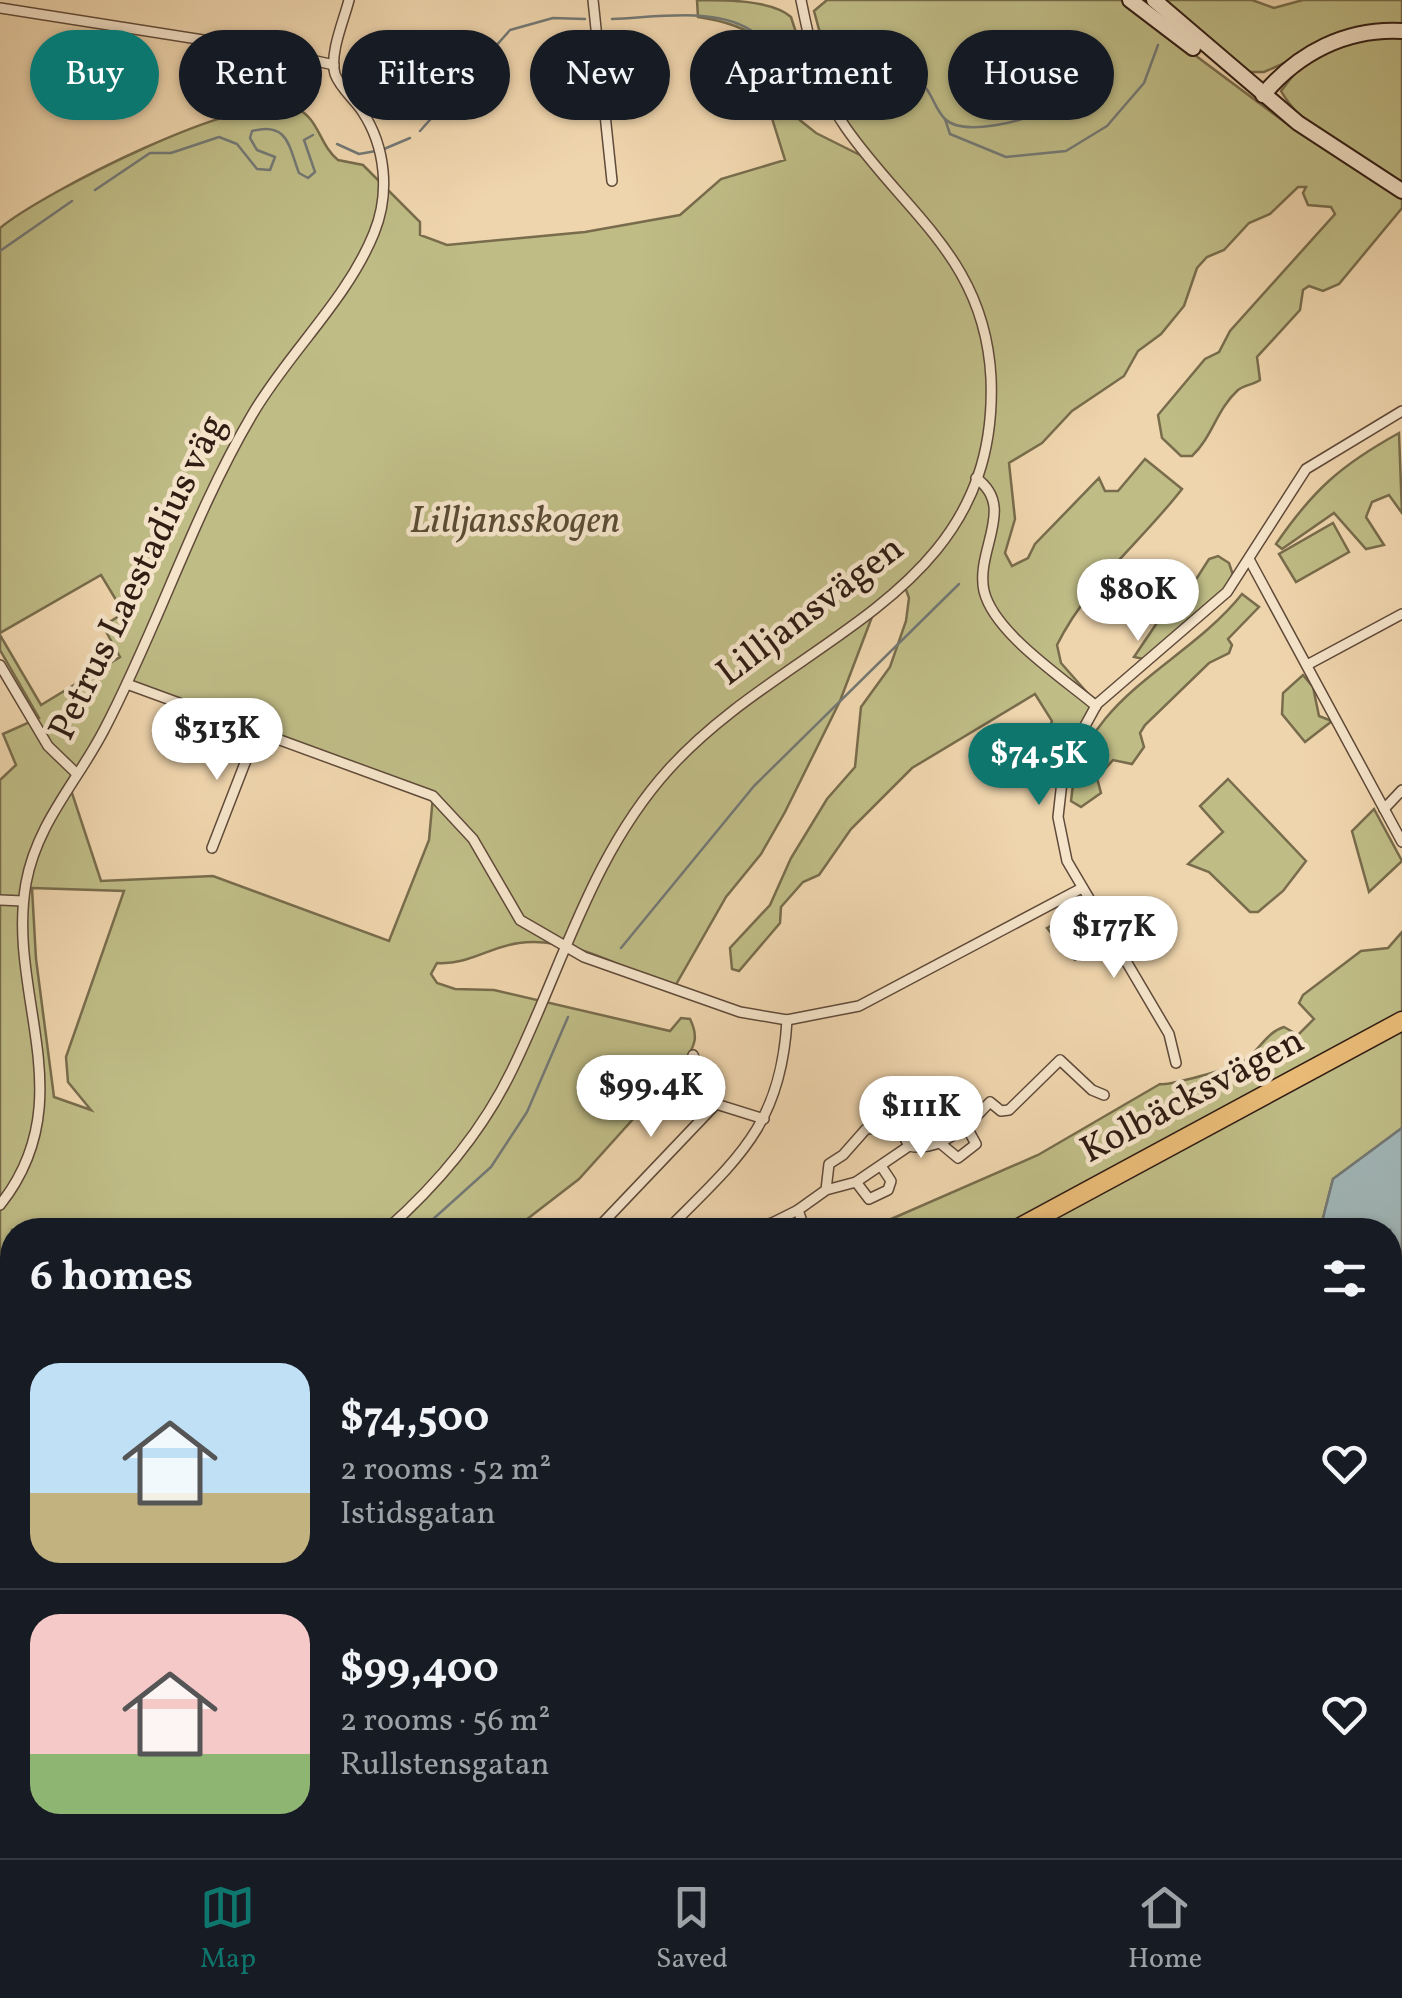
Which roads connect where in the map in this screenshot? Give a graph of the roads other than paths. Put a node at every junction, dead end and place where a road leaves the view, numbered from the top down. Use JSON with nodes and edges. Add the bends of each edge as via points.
{"nodes":[{"id":1,"x":349,"y":0,"type":"edge"},
{"id":2,"x":594,"y":0,"type":"edge"},
{"id":3,"x":801,"y":0,"type":"edge"},
{"id":4,"x":1130,"y":0,"type":"edge"},
{"id":5,"x":1154,"y":0,"type":"edge"},
{"id":6,"x":0,"y":8,"type":"edge"},
{"id":7,"x":1402,"y":31,"type":"edge"},
{"id":8,"x":334,"y":65,"type":"junction"},
{"id":9,"x":1263,"y":95,"type":"junction"},
{"id":10,"x":612,"y":181,"type":"dead end"},
{"id":11,"x":1402,"y":191,"type":"edge"},
{"id":12,"x":1402,"y":411,"type":"edge"},
{"id":13,"x":976,"y":478,"type":"junction"},
{"id":14,"x":1250,"y":559,"type":"junction"},
{"id":15,"x":1402,"y":614,"type":"edge"},
{"id":16,"x":0,"y":665,"type":"edge"},
{"id":17,"x":1308,"y":665,"type":"junction"},
{"id":18,"x":127,"y":684,"type":"junction"},
{"id":19,"x":1096,"y":706,"type":"junction"},
{"id":20,"x":257,"y":732,"type":"junction"},
{"id":21,"x":77,"y":774,"type":"junction"},
{"id":22,"x":1402,"y":790,"type":"edge"},
{"id":23,"x":1384,"y":808,"type":"junction"},
{"id":24,"x":1402,"y":842,"type":"edge"},
{"id":25,"x":212,"y":848,"type":"dead end"},
{"id":26,"x":1080,"y":890,"type":"junction"},
{"id":27,"x":0,"y":900,"type":"edge"},
{"id":28,"x":23,"y":901,"type":"junction"},
{"id":29,"x":565,"y":947,"type":"junction"},
{"id":30,"x":787,"y":1020,"type":"junction"},
{"id":31,"x":1402,"y":1020,"type":"edge"},
{"id":32,"x":1402,"y":1033,"type":"edge"},
{"id":33,"x":693,"y":1055,"type":"dead end"},
{"id":34,"x":1176,"y":1063,"type":"dead end"},
{"id":35,"x":1104,"y":1095,"type":"dead end"},
{"id":36,"x":716,"y":1104,"type":"junction"},
{"id":37,"x":764,"y":1119,"type":"junction"},
{"id":38,"x":963,"y":1127,"type":"junction"},
{"id":39,"x":942,"y":1140,"type":"junction"},
{"id":40,"x":909,"y":1146,"type":"junction"},
{"id":41,"x":882,"y":1166,"type":"junction"},
{"id":42,"x":856,"y":1182,"type":"junction"},
{"id":43,"x":826,"y":1190,"type":"junction"},
{"id":44,"x":0,"y":1205,"type":"edge"},
{"id":45,"x":798,"y":1210,"type":"junction"},
{"id":46,"x":398,"y":1218,"type":"edge"},
{"id":47,"x":607,"y":1218,"type":"edge"},
{"id":48,"x":679,"y":1218,"type":"edge"},
{"id":49,"x":786,"y":1218,"type":"edge"},
{"id":50,"x":801,"y":1218,"type":"edge"},
{"id":51,"x":1037,"y":1218,"type":"edge"},
{"id":52,"x":1060,"y":1218,"type":"edge"}],
"edges":[{"from":1,"to":8,"type":"street"},
{"from":2,"to":10,"type":"street"},
{"from":3,"to":13,"type":"street","name":"Lilljansvägen","via":[[838,116],[936,230],[971,292],[991,377]]},
{"from":4,"to":9,"type":"street"},
{"from":5,"to":9,"type":"street"},
{"from":6,"to":8,"type":"street"},
{"from":7,"to":9,"type":"street","via":[[1325,44]]},
{"from":8,"to":18,"type":"street","name":"Petrus Laestadius väg","via":[[377,142],[383,192],[366,249],[226,459]]},
{"from":9,"to":11,"type":"street"},
{"from":12,"to":14,"type":"street","via":[[1306,468]]},
{"from":13,"to":19,"type":"street","via":[[990,488],[996,510],[983,556],[990,607]]},
{"from":13,"to":29,"type":"street","name":"Lilljansvägen","via":[[950,532],[916,576],[720,719],[667,772],[612,848]]},
{"from":14,"to":17,"type":"street"},
{"from":14,"to":19,"type":"street","via":[[1217,604]]},
{"from":15,"to":17,"type":"street"},
{"from":16,"to":21,"type":"street","via":[[48,746]]},
{"from":17,"to":23,"type":"street"},
{"from":18,"to":20,"type":"street"},
{"from":18,"to":21,"type":"street","name":"Petrus Laestadius väg"},
{"from":19,"to":26,"type":"street","via":[[1072,744],[1060,782],[1060,833]]},
{"from":20,"to":25,"type":"street"},
{"from":20,"to":29,"type":"street","via":[[433,796],[473,839],[508,907]]},
{"from":21,"to":28,"type":"street","name":"Petrus Laestadius väg","via":[[40,836]]},
{"from":22,"to":23,"type":"street"},
{"from":23,"to":24,"type":"street"},
{"from":26,"to":30,"type":"street","via":[[859,1006]]},
{"from":26,"to":34,"type":"street","via":[[1169,1034]]},
{"from":27,"to":28,"type":"street"},
{"from":28,"to":44,"type":"street","name":"Petrus Laestadius väg","via":[[41,1101],[32,1148]]},
{"from":29,"to":30,"type":"street","via":[[740,1012]]},
{"from":29,"to":46,"type":"street","name":"Lilljansvägen","via":[[484,1120]]},
{"from":30,"to":37,"type":"street","via":[[784,1068]]},
{"from":31,"to":51,"type":"highway","name":"Kolbäcksvägen"},
{"from":32,"to":52,"type":"highway","name":"Kolbäcksvägen"},
{"from":33,"to":36,"type":"street"},
{"from":35,"to":38,"type":"street","via":[[1060,1060],[1015,1107],[1004,1112],[990,1102]]},
{"from":36,"to":37,"type":"street"},
{"from":36,"to":47,"type":"street"},
{"from":37,"to":48,"type":"street","via":[[733,1163]]},
{"from":38,"to":39,"type":"street"},
{"from":38,"to":39,"type":"street","via":[[947,1118],[939,1126]]},
{"from":38,"to":39,"type":"street","via":[[976,1144],[958,1158]]},
{"from":39,"to":40,"type":"street","via":[[926,1148]]},
{"from":40,"to":41,"type":"street"},
{"from":40,"to":43,"type":"street","via":[[897,1126],[866,1129],[828,1164]]},
{"from":41,"to":42,"type":"street"},
{"from":41,"to":42,"type":"street","via":[[888,1190],[870,1200]]},
{"from":42,"to":43,"type":"street"},
{"from":43,"to":45,"type":"street"},
{"from":45,"to":49,"type":"street"},
{"from":45,"to":50,"type":"street"}]}
